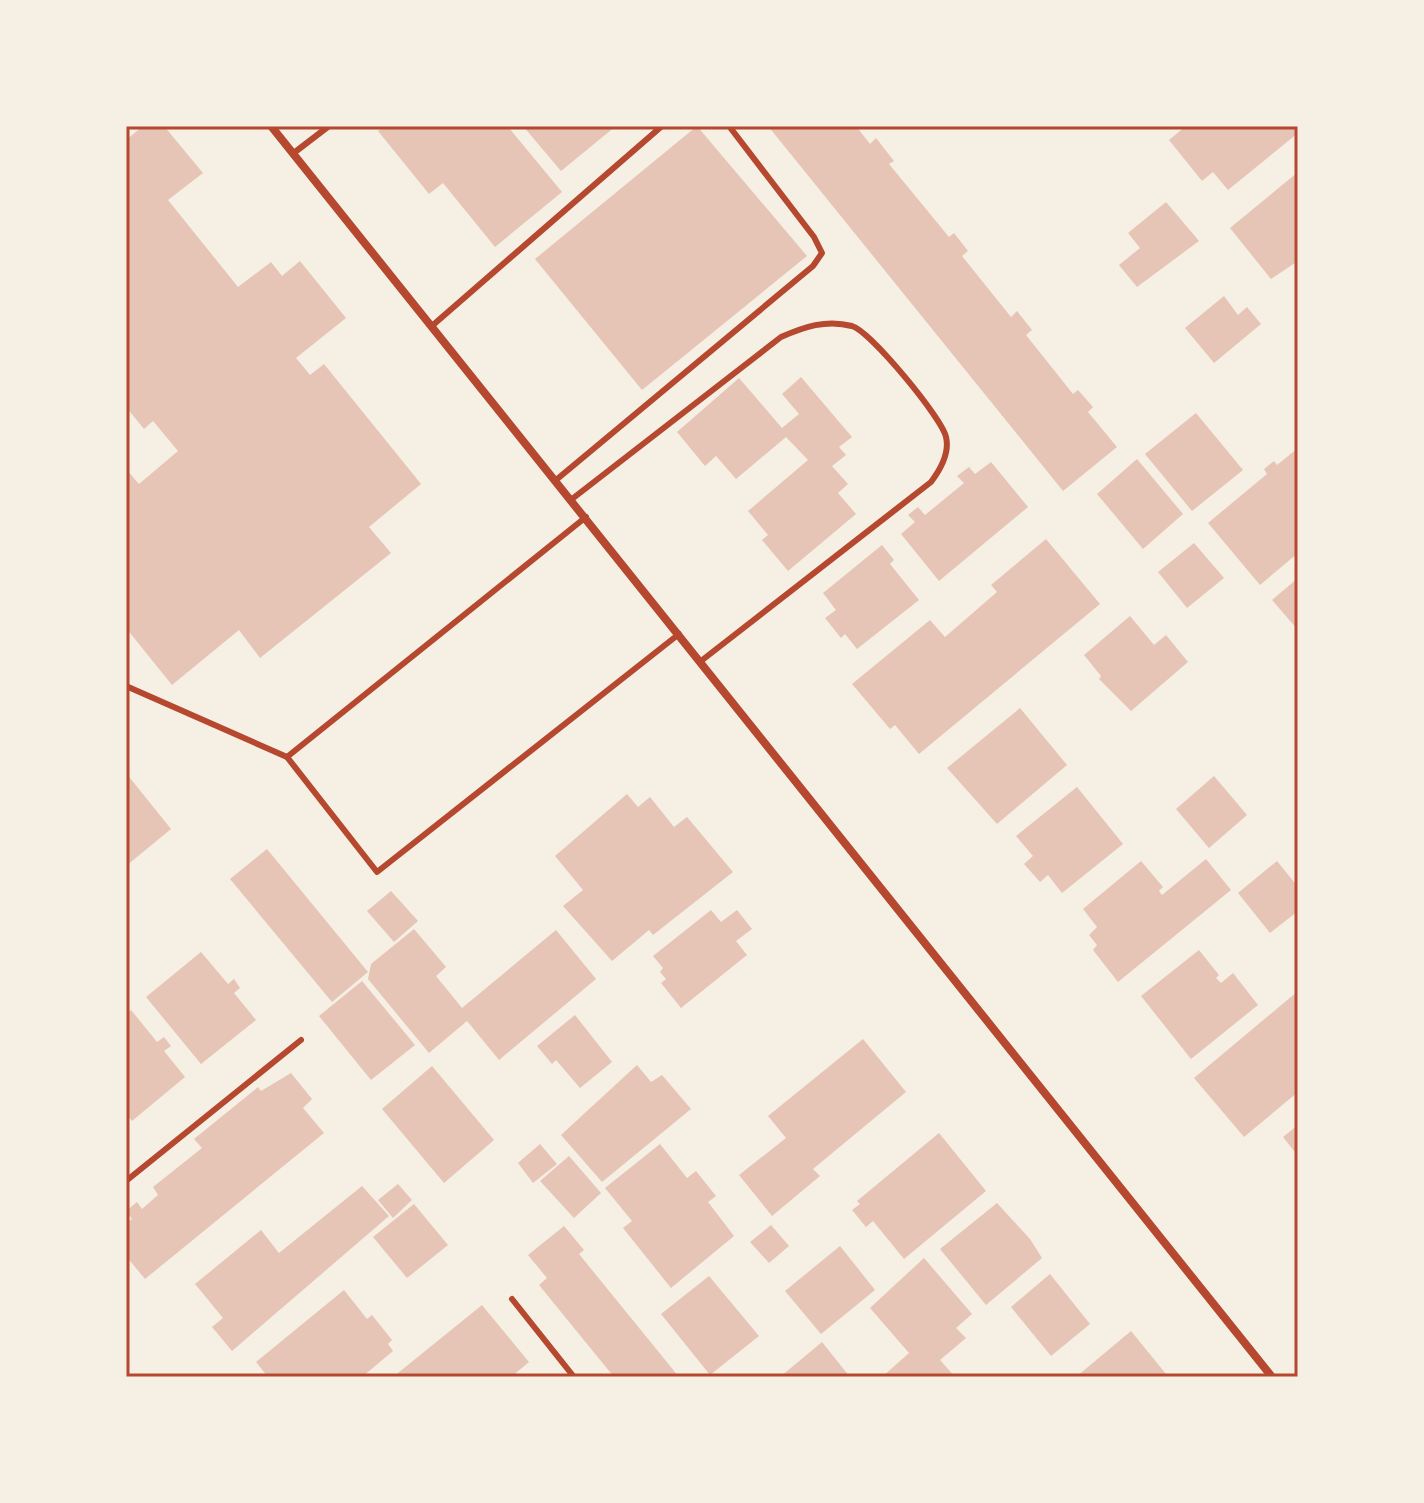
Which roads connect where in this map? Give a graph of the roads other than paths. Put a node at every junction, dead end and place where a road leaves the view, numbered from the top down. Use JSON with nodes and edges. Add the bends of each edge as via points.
{"nodes":[{"id":1,"x":271,"y":126,"type":"edge"},
{"id":2,"x":329,"y":126,"type":"edge"},
{"id":3,"x":662,"y":126,"type":"edge"},
{"id":4,"x":729,"y":126,"type":"edge"},
{"id":5,"x":295,"y":152,"type":"junction"},
{"id":6,"x":433,"y":325,"type":"junction"},
{"id":7,"x":556,"y":480,"type":"junction"},
{"id":8,"x":572,"y":499,"type":"junction"},
{"id":9,"x":586,"y":517,"type":"junction"},
{"id":10,"x":679,"y":634,"type":"junction"},
{"id":11,"x":701,"y":661,"type":"junction"},
{"id":12,"x":126,"y":686,"type":"edge"},
{"id":13,"x":287,"y":757,"type":"junction"},
{"id":14,"x":301,"y":1040,"type":"dead end"},
{"id":15,"x":126,"y":1181,"type":"edge"},
{"id":16,"x":512,"y":1299,"type":"dead end"},
{"id":17,"x":574,"y":1377,"type":"edge"},
{"id":18,"x":1272,"y":1377,"type":"edge"}],
"edges":[{"from":1,"to":5,"type":"street"},
{"from":2,"to":5,"type":"lane"},
{"from":3,"to":6,"type":"lane"},
{"from":4,"to":7,"type":"lane","via":[[822,253],[813,266]]},
{"from":5,"to":6,"type":"street"},
{"from":6,"to":7,"type":"street"},
{"from":7,"to":8,"type":"street"},
{"from":8,"to":9,"type":"street"},
{"from":8,"to":11,"type":"lane","via":[[781,337],[823,323],[855,327],[868,337],[942,425],[947,440],[944,457],[931,482]]},
{"from":9,"to":10,"type":"street"},
{"from":9,"to":13,"type":"lane"},
{"from":10,"to":11,"type":"street"},
{"from":10,"to":13,"type":"lane","via":[[377,872]]},
{"from":11,"to":18,"type":"street"},
{"from":12,"to":13,"type":"lane"},
{"from":14,"to":15,"type":"lane"},
{"from":16,"to":17,"type":"lane"}]}
